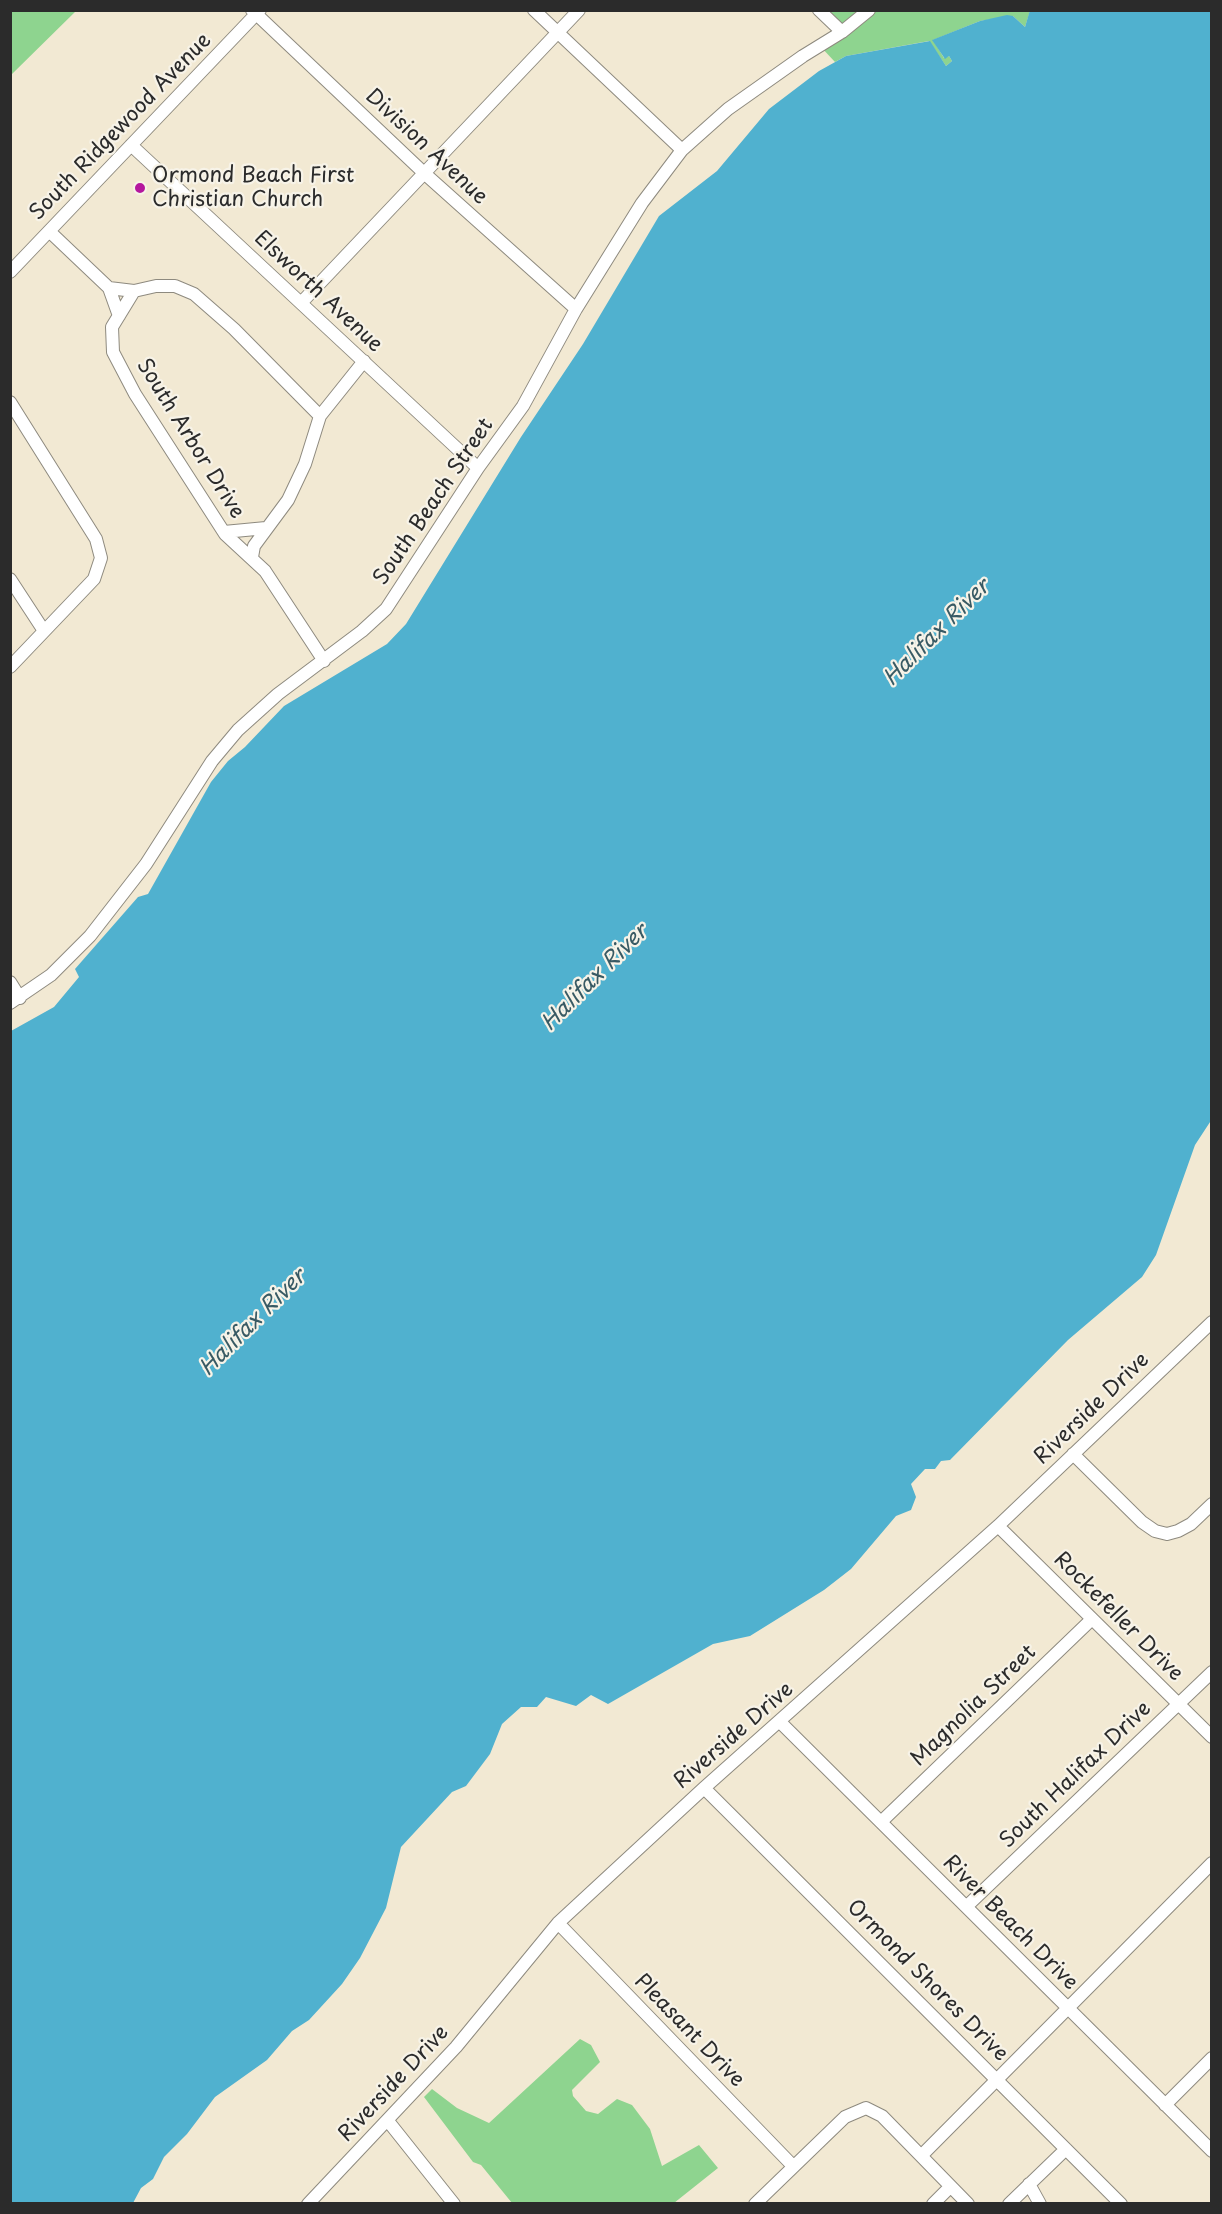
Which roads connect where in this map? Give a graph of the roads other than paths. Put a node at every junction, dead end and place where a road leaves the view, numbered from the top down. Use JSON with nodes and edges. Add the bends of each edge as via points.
{"nodes":[{"id":1,"x":534,"y":10,"type":"edge"},
{"id":2,"x":579,"y":10,"type":"edge"},
{"id":3,"x":819,"y":10,"type":"edge"},
{"id":4,"x":869,"y":10,"type":"edge"},
{"id":5,"x":256,"y":12,"type":"edge"},
{"id":6,"x":842,"y":32,"type":"junction"},
{"id":7,"x":558,"y":33,"type":"junction"},
{"id":8,"x":131,"y":145,"type":"junction"},
{"id":9,"x":682,"y":150,"type":"junction"},
{"id":10,"x":424,"y":173,"type":"junction"},
{"id":11,"x":49,"y":231,"type":"junction"},
{"id":12,"x":12,"y":267,"type":"edge"},
{"id":13,"x":110,"y":288,"type":"junction"},
{"id":14,"x":134,"y":291,"type":"junction"},
{"id":15,"x":301,"y":303,"type":"junction"},
{"id":16,"x":576,"y":309,"type":"junction"},
{"id":17,"x":119,"y":316,"type":"junction"},
{"id":18,"x":364,"y":361,"type":"junction"},
{"id":19,"x":10,"y":402,"type":"edge"},
{"id":20,"x":320,"y":416,"type":"junction"},
{"id":21,"x":478,"y":468,"type":"junction"},
{"id":22,"x":266,"y":528,"type":"junction"},
{"id":23,"x":224,"y":532,"type":"junction"},
{"id":24,"x":252,"y":557,"type":"junction"},
{"id":25,"x":10,"y":579,"type":"edge"},
{"id":26,"x":44,"y":631,"type":"junction"},
{"id":27,"x":324,"y":661,"type":"junction"},
{"id":28,"x":10,"y":667,"type":"edge"},
{"id":29,"x":10,"y":982,"type":"edge"},
{"id":30,"x":15,"y":1001,"type":"edge"},
{"id":31,"x":1212,"y":1322,"type":"edge"},
{"id":32,"x":1073,"y":1454,"type":"junction"},
{"id":33,"x":1212,"y":1504,"type":"edge"},
{"id":34,"x":998,"y":1526,"type":"junction"},
{"id":35,"x":1092,"y":1619,"type":"junction"},
{"id":36,"x":1212,"y":1672,"type":"edge"},
{"id":37,"x":1178,"y":1704,"type":"junction"},
{"id":38,"x":780,"y":1722,"type":"junction"},
{"id":39,"x":1212,"y":1737,"type":"edge"},
{"id":40,"x":704,"y":1788,"type":"junction"},
{"id":41,"x":882,"y":1821,"type":"junction"},
{"id":42,"x":1212,"y":1863,"type":"edge"},
{"id":43,"x":967,"y":1906,"type":"junction"},
{"id":44,"x":558,"y":1923,"type":"junction"},
{"id":45,"x":1067,"y":2008,"type":"junction"},
{"id":46,"x":1212,"y":2058,"type":"edge"},
{"id":47,"x":997,"y":2079,"type":"junction"},
{"id":48,"x":1164,"y":2105,"type":"junction"},
{"id":49,"x":388,"y":2121,"type":"junction"},
{"id":50,"x":1066,"y":2149,"type":"junction"},
{"id":51,"x":1212,"y":2151,"type":"edge"},
{"id":52,"x":922,"y":2155,"type":"junction"},
{"id":53,"x":793,"y":2166,"type":"junction"},
{"id":54,"x":1029,"y":2184,"type":"junction"},
{"id":55,"x":950,"y":2187,"type":"junction"},
{"id":56,"x":308,"y":2204,"type":"edge"},
{"id":57,"x":454,"y":2204,"type":"edge"},
{"id":58,"x":755,"y":2204,"type":"edge"},
{"id":59,"x":933,"y":2204,"type":"edge"},
{"id":60,"x":968,"y":2204,"type":"edge"},
{"id":61,"x":1009,"y":2204,"type":"edge"},
{"id":62,"x":1040,"y":2204,"type":"edge"},
{"id":63,"x":1121,"y":2204,"type":"edge"}],
"edges":[{"from":1,"to":7,"type":"street"},
{"from":2,"to":7,"type":"street"},
{"from":3,"to":6,"type":"street"},
{"from":4,"to":6,"type":"street","name":"South Beach Street"},
{"from":5,"to":8,"type":"street","name":"South Ridgewood Avenue"},
{"from":5,"to":10,"type":"street","name":"Division Avenue"},
{"from":6,"to":9,"type":"street","name":"South Beach Street","via":[[728,109]]},
{"from":7,"to":9,"type":"street"},
{"from":7,"to":10,"type":"street"},
{"from":8,"to":11,"type":"street","name":"South Ridgewood Avenue"},
{"from":8,"to":15,"type":"street","name":"Elsworth Avenue"},
{"from":9,"to":16,"type":"street","name":"South Beach Street","via":[[642,202]]},
{"from":10,"to":15,"type":"street"},
{"from":10,"to":16,"type":"street","name":"Division Avenue"},
{"from":11,"to":12,"type":"street","name":"South Ridgewood Avenue"},
{"from":11,"to":13,"type":"street"},
{"from":13,"to":14,"type":"street"},
{"from":13,"to":17,"type":"street"},
{"from":14,"to":17,"type":"street","name":"South Arbor Drive"},
{"from":14,"to":20,"type":"street","via":[[175,286],[195,294]]},
{"from":15,"to":18,"type":"street","name":"Elsworth Avenue"},
{"from":16,"to":21,"type":"street","name":"South Beach Street","via":[[523,406]]},
{"from":17,"to":23,"type":"street","name":"South Arbor Drive","via":[[112,327],[113,352],[135,394]]},
{"from":18,"to":20,"type":"street"},
{"from":18,"to":21,"type":"street","name":"Elsworth Avenue"},
{"from":19,"to":26,"type":"street","via":[[96,539],[100,558],[94,579]]},
{"from":20,"to":22,"type":"street","via":[[305,464],[288,500]]},
{"from":21,"to":27,"type":"street","name":"South Beach Street","via":[[386,609]]},
{"from":22,"to":23,"type":"street"},
{"from":22,"to":24,"type":"street"},
{"from":23,"to":24,"type":"street","name":"South Arbor Drive"},
{"from":24,"to":27,"type":"street","name":"South Arbor Drive"},
{"from":25,"to":26,"type":"street"},
{"from":26,"to":28,"type":"street"},
{"from":27,"to":30,"type":"street","name":"South Beach Street","via":[[278,694],[238,730],[212,761],[146,864],[90,936],[51,975]]},
{"from":29,"to":30,"type":"street"},
{"from":31,"to":32,"type":"street","name":"Riverside Drive"},
{"from":32,"to":33,"type":"street","via":[[1155,1532],[1178,1531]]},
{"from":32,"to":34,"type":"street","name":"Riverside Drive"},
{"from":34,"to":35,"type":"street","name":"Rockefeller Drive"},
{"from":34,"to":38,"type":"street","name":"Riverside Drive"},
{"from":35,"to":37,"type":"street","name":"Rockefeller Drive"},
{"from":35,"to":41,"type":"street","name":"Magnolia Street"},
{"from":36,"to":37,"type":"street","name":"South Halifax Drive"},
{"from":37,"to":39,"type":"street","name":"Rockefeller Drive"},
{"from":37,"to":43,"type":"street","name":"South Halifax Drive"},
{"from":38,"to":40,"type":"street","name":"Riverside Drive"},
{"from":38,"to":41,"type":"street","name":"River Beach Drive"},
{"from":40,"to":44,"type":"street","name":"Riverside Drive"},
{"from":40,"to":47,"type":"street","name":"Ormond Shores Drive"},
{"from":41,"to":43,"type":"street","name":"River Beach Drive"},
{"from":42,"to":45,"type":"street"},
{"from":43,"to":45,"type":"street","name":"River Beach Drive"},
{"from":44,"to":49,"type":"street","name":"Riverside Drive","via":[[490,2008]]},
{"from":44,"to":53,"type":"street","name":"Pleasant Drive"},
{"from":45,"to":47,"type":"street"},
{"from":45,"to":48,"type":"street","name":"River Beach Drive"},
{"from":46,"to":48,"type":"street"},
{"from":47,"to":50,"type":"street","name":"Ormond Shores Drive"},
{"from":47,"to":52,"type":"street"},
{"from":48,"to":51,"type":"street","name":"River Beach Drive"},
{"from":49,"to":56,"type":"street","name":"Riverside Drive"},
{"from":49,"to":57,"type":"street"},
{"from":50,"to":54,"type":"street"},
{"from":50,"to":63,"type":"street","name":"Ormond Shores Drive"},
{"from":52,"to":53,"type":"street","via":[[874,2110],[866,2108],[845,2117]]},
{"from":52,"to":55,"type":"street"},
{"from":53,"to":58,"type":"street"},
{"from":54,"to":61,"type":"street"},
{"from":54,"to":62,"type":"street"},
{"from":55,"to":59,"type":"street"},
{"from":55,"to":60,"type":"street"}]}
